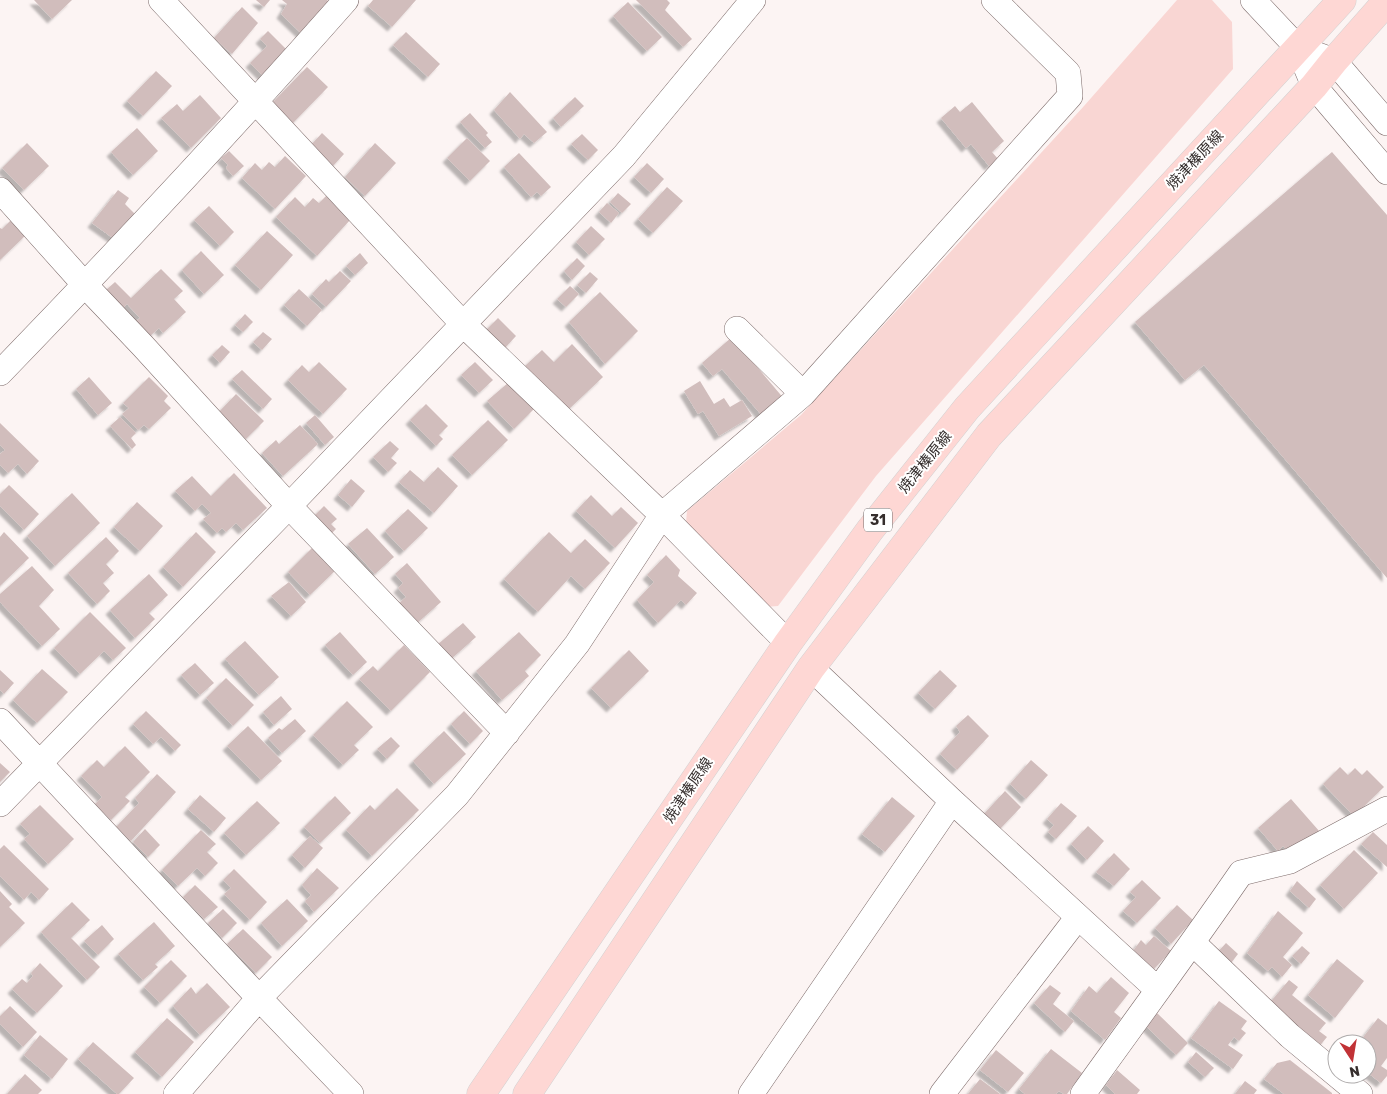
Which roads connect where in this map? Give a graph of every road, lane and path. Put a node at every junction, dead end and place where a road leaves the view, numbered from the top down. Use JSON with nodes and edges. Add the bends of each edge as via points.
{"nodes":[{"id":1,"x":161,"y":0,"type":"edge"},
{"id":2,"x":346,"y":0,"type":"edge"},
{"id":3,"x":753,"y":0,"type":"edge"},
{"id":4,"x":994,"y":0,"type":"edge"},
{"id":5,"x":1253,"y":0,"type":"edge"},
{"id":6,"x":1342,"y":0,"type":"edge"},
{"id":7,"x":1387,"y":1,"type":"edge"},
{"id":8,"x":1298,"y":48,"type":"junction"},
{"id":9,"x":1334,"y":61,"type":"junction"},
{"id":10,"x":1314,"y":86,"type":"junction"},
{"id":11,"x":256,"y":101,"type":"junction"},
{"id":12,"x":1387,"y":123,"type":"edge"},
{"id":13,"x":1387,"y":172,"type":"edge"},
{"id":14,"x":0,"y":190,"type":"edge"},
{"id":15,"x":85,"y":285,"type":"junction"},
{"id":16,"x":463,"y":324,"type":"junction"},
{"id":17,"x":737,"y":329,"type":"dead end"},
{"id":18,"x":0,"y":373,"type":"edge"},
{"id":19,"x":803,"y":394,"type":"junction"},
{"id":20,"x":289,"y":506,"type":"junction"},
{"id":21,"x":662,"y":515,"type":"junction"},
{"id":22,"x":788,"y":643,"type":"junction"},
{"id":23,"x":811,"y":668,"type":"junction"},
{"id":24,"x":0,"y":721,"type":"edge"},
{"id":25,"x":507,"y":733,"type":"junction"},
{"id":26,"x":40,"y":763,"type":"junction"},
{"id":27,"x":952,"y":802,"type":"junction"},
{"id":28,"x":0,"y":804,"type":"edge"},
{"id":29,"x":1387,"y":810,"type":"edge"},
{"id":30,"x":1078,"y":917,"type":"junction"},
{"id":31,"x":1193,"y":943,"type":"junction"},
{"id":32,"x":1158,"y":990,"type":"junction"},
{"id":33,"x":259,"y":998,"type":"junction"},
{"id":34,"x":176,"y":1094,"type":"edge"},
{"id":35,"x":351,"y":1094,"type":"edge"},
{"id":36,"x":481,"y":1094,"type":"edge"},
{"id":37,"x":527,"y":1094,"type":"edge"},
{"id":38,"x":751,"y":1094,"type":"edge"},
{"id":39,"x":942,"y":1094,"type":"edge"},
{"id":40,"x":1083,"y":1094,"type":"edge"},
{"id":41,"x":1360,"y":1094,"type":"edge"}],
"edges":[{"from":1,"to":11,"type":"street"},
{"from":2,"to":11,"type":"street"},
{"from":3,"to":16,"type":"street","via":[[624,156]]},
{"from":4,"to":19,"type":"street","via":[[1068,73],[1070,96]]},
{"from":5,"to":8,"type":"street"},
{"from":6,"to":8,"type":"main road","name":"焼津榛原線","number":"31"},
{"from":7,"to":9,"type":"main road","number":"31"},
{"from":8,"to":9,"type":"street"},
{"from":8,"to":10,"type":"street"},
{"from":8,"to":22,"type":"main road","name":"焼津榛原線","number":"31","via":[[967,408],[870,530]]},
{"from":9,"to":10,"type":"main road","number":"31"},
{"from":9,"to":12,"type":"street"},
{"from":10,"to":13,"type":"street"},
{"from":10,"to":23,"type":"main road","number":"31","via":[[990,435]]},
{"from":11,"to":15,"type":"street"},
{"from":11,"to":16,"type":"street"},
{"from":14,"to":15,"type":"street"},
{"from":15,"to":18,"type":"street"},
{"from":15,"to":20,"type":"street"},
{"from":16,"to":20,"type":"street"},
{"from":16,"to":21,"type":"street"},
{"from":17,"to":19,"type":"street"},
{"from":19,"to":21,"type":"street"},
{"from":20,"to":25,"type":"street"},
{"from":20,"to":26,"type":"street"},
{"from":21,"to":22,"type":"street"},
{"from":21,"to":25,"type":"street","via":[[577,644]]},
{"from":22,"to":36,"type":"main road","name":"焼津榛原線","number":"31"},
{"from":23,"to":27,"type":"street"},
{"from":23,"to":37,"type":"main road","number":"31"},
{"from":24,"to":26,"type":"street"},
{"from":25,"to":33,"type":"street","via":[[457,795]]},
{"from":26,"to":28,"type":"street"},
{"from":26,"to":33,"type":"street"},
{"from":27,"to":30,"type":"street"},
{"from":27,"to":38,"type":"street"},
{"from":29,"to":31,"type":"street","via":[[1290,861],[1241,873]]},
{"from":30,"to":32,"type":"street"},
{"from":30,"to":39,"type":"street"},
{"from":31,"to":32,"type":"street"},
{"from":31,"to":41,"type":"street","via":[[1290,1036]]},
{"from":32,"to":40,"type":"street"},
{"from":33,"to":34,"type":"street"},
{"from":33,"to":35,"type":"street"}]}
